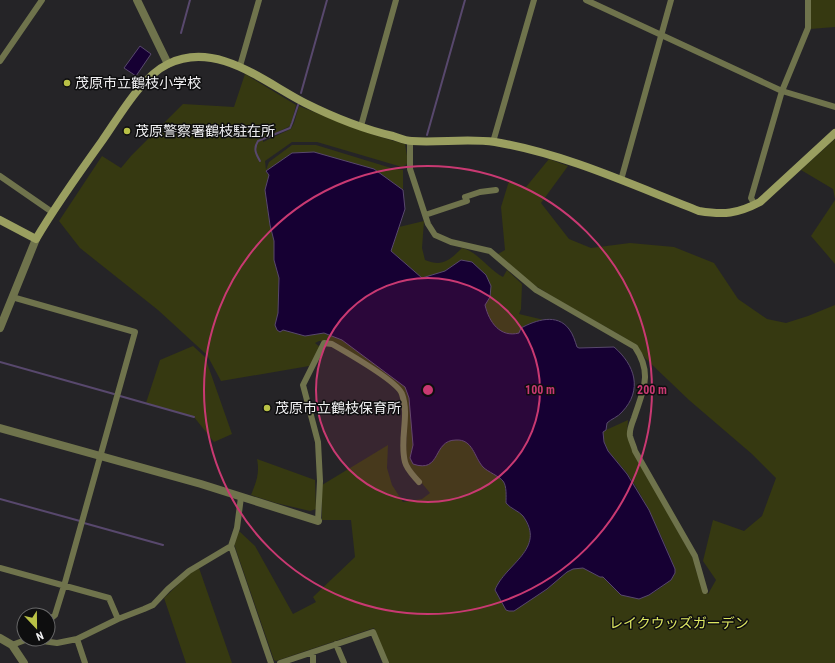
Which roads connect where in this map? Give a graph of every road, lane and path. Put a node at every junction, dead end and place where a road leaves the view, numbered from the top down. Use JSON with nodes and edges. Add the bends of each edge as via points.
{"nodes":[{"id":1,"x":42,"y":0,"type":"edge"},
{"id":2,"x":137,"y":0,"type":"edge"},
{"id":3,"x":259,"y":0,"type":"edge"},
{"id":4,"x":396,"y":0,"type":"edge"},
{"id":5,"x":534,"y":0,"type":"edge"},
{"id":6,"x":586,"y":0,"type":"edge"},
{"id":7,"x":671,"y":0,"type":"edge"},
{"id":8,"x":808,"y":0,"type":"edge"},
{"id":9,"x":661,"y":35,"type":"junction"},
{"id":10,"x":0,"y":61,"type":"edge"},
{"id":11,"x":168,"y":64,"type":"junction"},
{"id":12,"x":240,"y":66,"type":"junction"},
{"id":13,"x":782,"y":91,"type":"junction"},
{"id":14,"x":835,"y":106,"type":"edge"},
{"id":15,"x":361,"y":126,"type":"junction"},
{"id":16,"x":835,"y":133,"type":"edge"},
{"id":17,"x":410,"y":141,"type":"junction"},
{"id":18,"x":493,"y":142,"type":"junction"},
{"id":19,"x":0,"y":176,"type":"edge"},
{"id":20,"x":621,"y":180,"type":"junction"},
{"id":21,"x":496,"y":190,"type":"dead end"},
{"id":22,"x":755,"y":205,"type":"junction"},
{"id":23,"x":52,"y":212,"type":"junction"},
{"id":24,"x":425,"y":215,"type":"junction"},
{"id":25,"x":0,"y":220,"type":"edge"},
{"id":26,"x":36,"y":238,"type":"junction"},
{"id":27,"x":12,"y":297,"type":"junction"},
{"id":28,"x":0,"y":328,"type":"edge"},
{"id":29,"x":0,"y":428,"type":"edge"},
{"id":30,"x":101,"y":456,"type":"junction"},
{"id":31,"x":419,"y":482,"type":"dead end"},
{"id":32,"x":241,"y":497,"type":"junction"},
{"id":33,"x":318,"y":521,"type":"joint"},
{"id":34,"x":231,"y":546,"type":"junction"},
{"id":35,"x":0,"y":568,"type":"edge"},
{"id":36,"x":64,"y":586,"type":"junction"},
{"id":37,"x":705,"y":591,"type":"dead end"},
{"id":38,"x":56,"y":612,"type":"edge"},
{"id":39,"x":118,"y":618,"type":"junction"},
{"id":40,"x":0,"y":638,"type":"edge"},
{"id":41,"x":77,"y":639,"type":"junction"},
{"id":42,"x":56,"y":642,"type":"edge"},
{"id":43,"x":16,"y":644,"type":"edge"},
{"id":44,"x":336,"y":644,"type":"junction"},
{"id":45,"x":12,"y":645,"type":"junction"},
{"id":46,"x":313,"y":652,"type":"junction"},
{"id":47,"x":24,"y":663,"type":"edge"},
{"id":48,"x":85,"y":663,"type":"edge"},
{"id":49,"x":271,"y":663,"type":"edge"},
{"id":50,"x":280,"y":663,"type":"edge"},
{"id":51,"x":313,"y":663,"type":"edge"},
{"id":52,"x":344,"y":663,"type":"edge"},
{"id":53,"x":386,"y":663,"type":"edge"}],
"edges":[{"from":1,"to":10,"type":"street"},
{"from":2,"to":11,"type":"street"},
{"from":3,"to":12,"type":"street"},
{"from":4,"to":15,"type":"street"},
{"from":5,"to":18,"type":"street"},
{"from":6,"to":9,"type":"street"},
{"from":7,"to":9,"type":"street"},
{"from":8,"to":13,"type":"street","via":[[808,28]]},
{"from":9,"to":13,"type":"street"},
{"from":9,"to":20,"type":"street"},
{"from":11,"to":12,"type":"main road","via":[[191,56],[216,58]]},
{"from":11,"to":23,"type":"main road","via":[[146,80]]},
{"from":12,"to":15,"type":"main road","via":[[317,109]]},
{"from":13,"to":14,"type":"street"},
{"from":13,"to":22,"type":"street","via":[[751,198]]},
{"from":15,"to":17,"type":"main road"},
{"from":16,"to":22,"type":"main road","via":[[787,179]]},
{"from":17,"to":18,"type":"main road"},
{"from":17,"to":24,"type":"street","via":[[410,169]]},
{"from":18,"to":20,"type":"main road","via":[[567,159]]},
{"from":19,"to":23,"type":"street"},
{"from":20,"to":22,"type":"main road","via":[[699,211],[726,214]]},
{"from":21,"to":24,"type":"street","via":[[465,197],[467,201]]},
{"from":23,"to":26,"type":"main road"},
{"from":24,"to":37,"type":"street","via":[[435,235],[451,242],[490,251],[536,290],[635,347],[644,363],[646,377],[630,435],[635,451],[695,556]]},
{"from":25,"to":26,"type":"main road"},
{"from":26,"to":27,"type":"street"},
{"from":27,"to":28,"type":"street"},
{"from":27,"to":30,"type":"street","via":[[135,332]]},
{"from":29,"to":30,"type":"street"},
{"from":30,"to":32,"type":"street"},
{"from":30,"to":36,"type":"street"},
{"from":31,"to":33,"type":"street","via":[[405,462],[405,415],[402,393],[392,383],[332,344],[324,343],[303,385],[318,442]]},
{"from":32,"to":33,"type":"street"},
{"from":32,"to":34,"type":"street","via":[[237,528]]},
{"from":34,"to":39,"type":"street","via":[[189,571],[153,604]]},
{"from":34,"to":49,"type":"street"},
{"from":35,"to":36,"type":"street"},
{"from":36,"to":38,"type":"street"},
{"from":36,"to":39,"type":"street","via":[[109,598]]},
{"from":39,"to":41,"type":"street"},
{"from":40,"to":45,"type":"street"},
{"from":41,"to":42,"type":"street"},
{"from":41,"to":48,"type":"street"},
{"from":43,"to":45,"type":"street"},
{"from":44,"to":46,"type":"street"},
{"from":44,"to":52,"type":"street"},
{"from":44,"to":53,"type":"street","via":[[373,632]]},
{"from":45,"to":47,"type":"street"},
{"from":46,"to":50,"type":"street"},
{"from":46,"to":51,"type":"street"}]}
